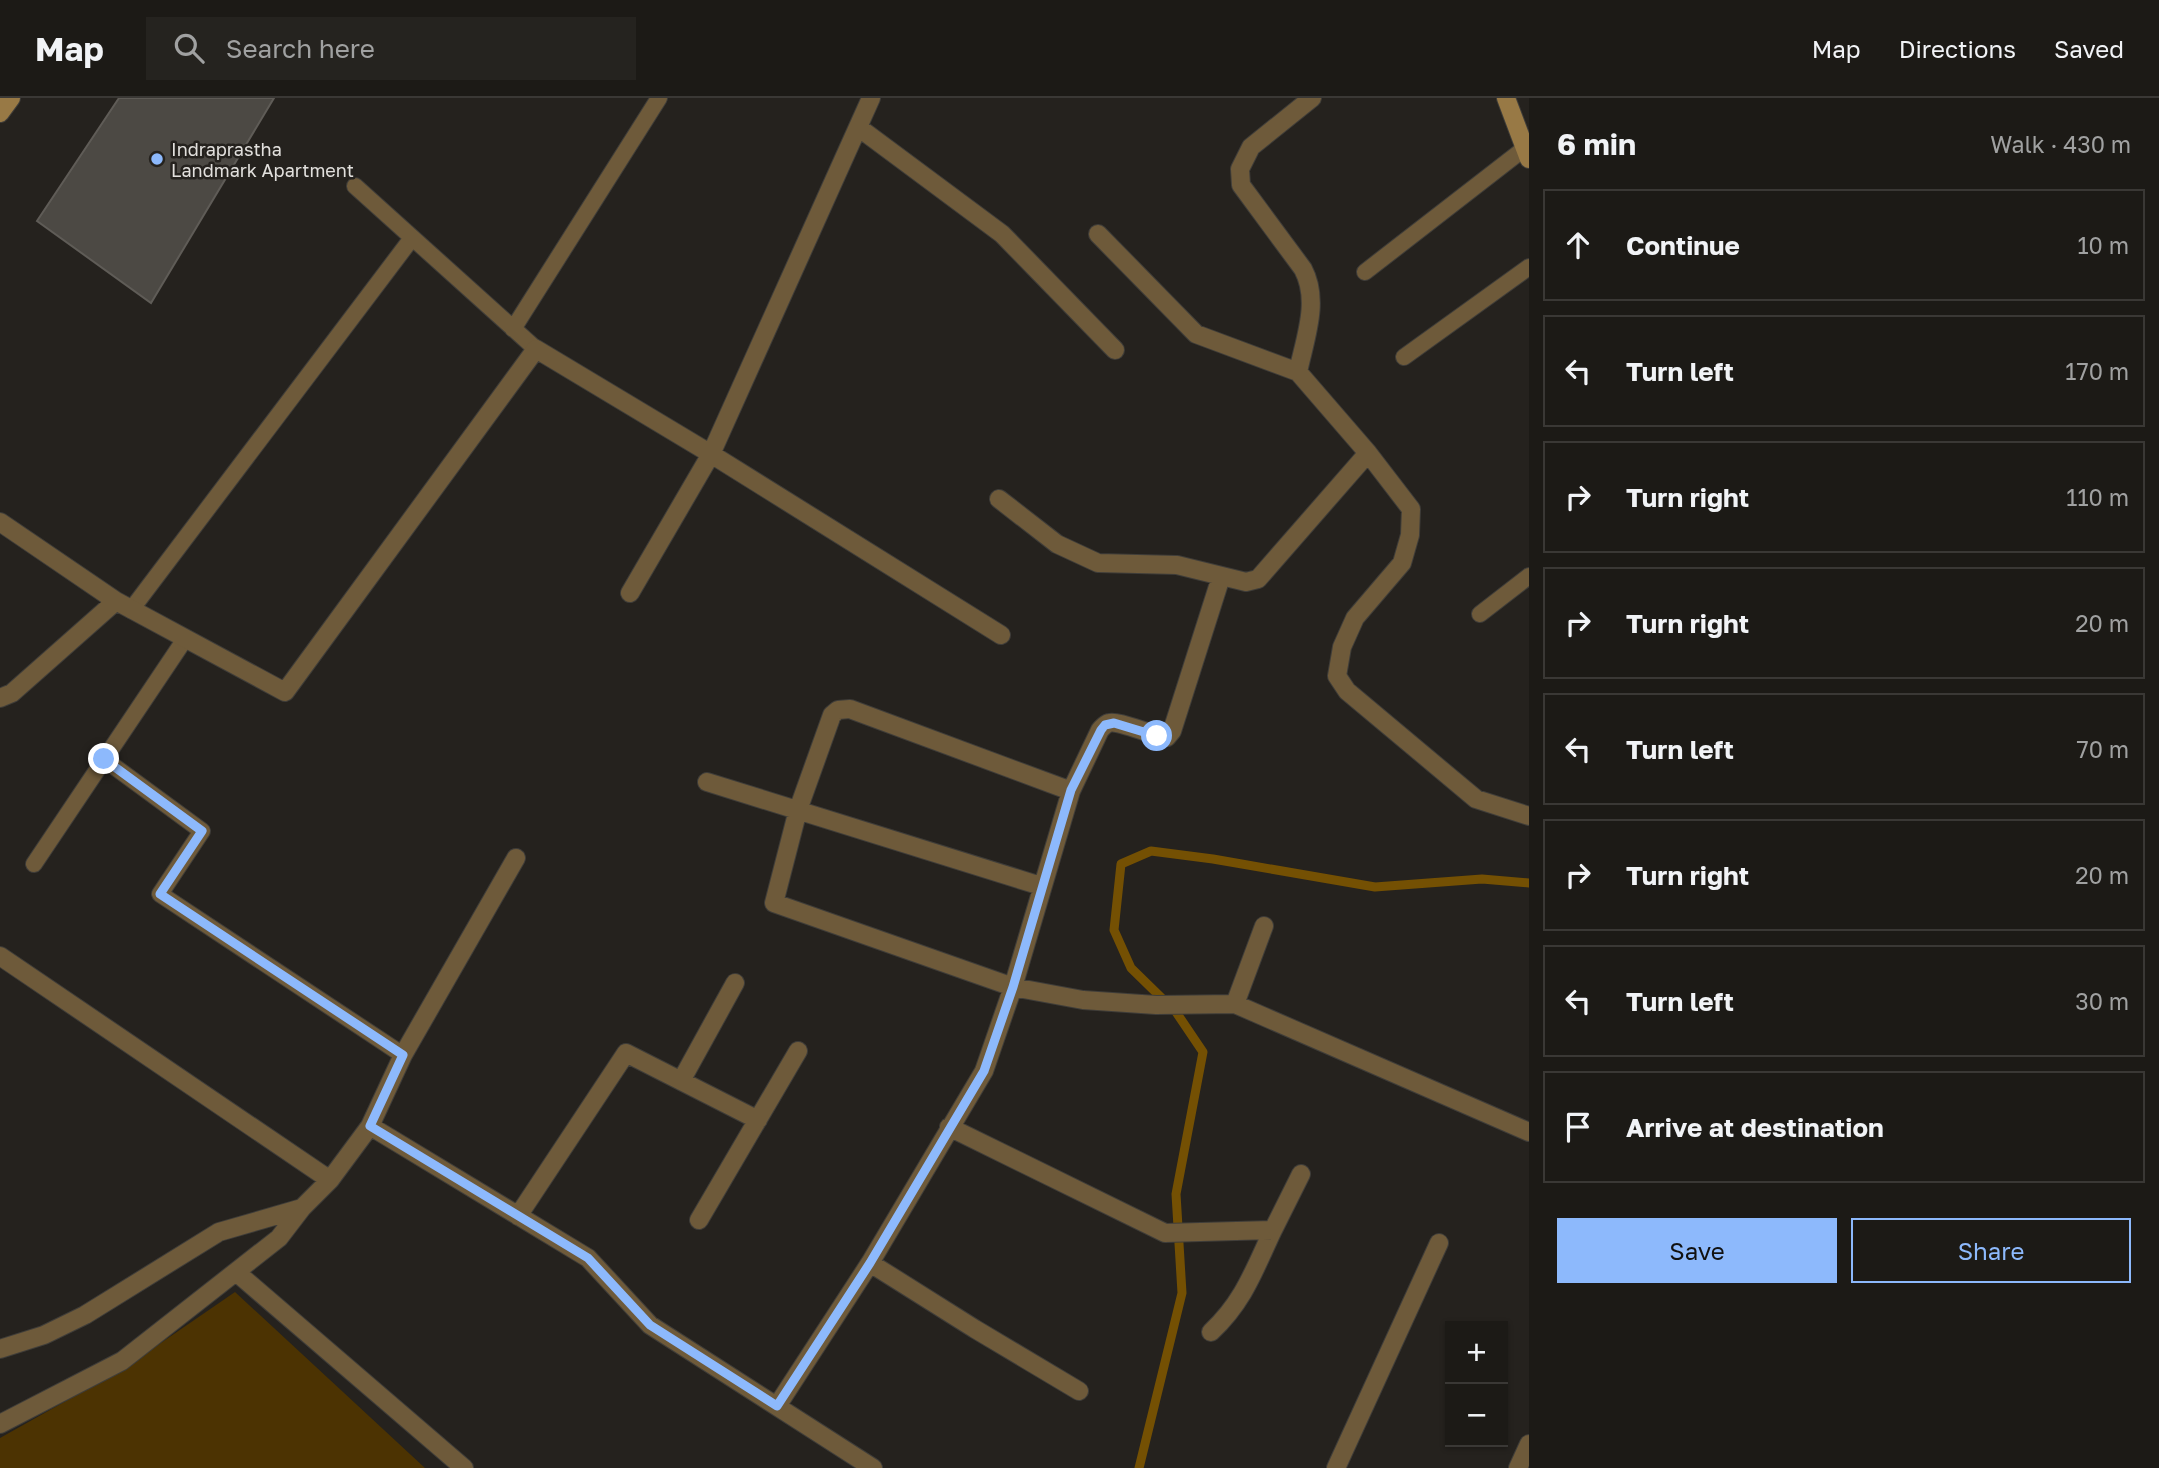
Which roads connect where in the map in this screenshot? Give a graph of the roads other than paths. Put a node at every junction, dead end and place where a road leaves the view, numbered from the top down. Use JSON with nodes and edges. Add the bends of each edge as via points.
{"nodes":[{"id":1,"x":11,"y":98,"type":"edge"},
{"id":2,"x":659,"y":98,"type":"edge"},
{"id":3,"x":871,"y":98,"type":"edge"},
{"id":4,"x":1312,"y":98,"type":"edge"},
{"id":5,"x":1506,"y":98,"type":"edge"},
{"id":6,"x":0,"y":113,"type":"edge"},
{"id":7,"x":858,"y":127,"type":"junction"},
{"id":8,"x":1527,"y":153,"type":"edge"},
{"id":9,"x":355,"y":186,"type":"dead end"},
{"id":10,"x":1098,"y":234,"type":"dead end"},
{"id":11,"x":412,"y":238,"type":"junction"},
{"id":12,"x":1529,"y":267,"type":"edge"},
{"id":13,"x":1365,"y":272,"type":"dead end"},
{"id":14,"x":513,"y":329,"type":"junction"},
{"id":15,"x":536,"y":349,"type":"junction"},
{"id":16,"x":1115,"y":350,"type":"dead end"},
{"id":17,"x":1404,"y":357,"type":"dead end"},
{"id":18,"x":1298,"y":372,"type":"junction"},
{"id":19,"x":1368,"y":453,"type":"junction"},
{"id":20,"x":712,"y":454,"type":"junction"},
{"id":21,"x":999,"y":499,"type":"dead end"},
{"id":22,"x":0,"y":522,"type":"edge"},
{"id":23,"x":1529,"y":576,"type":"edge"},
{"id":24,"x":1221,"y":577,"type":"junction"},
{"id":25,"x":630,"y":593,"type":"dead end"},
{"id":26,"x":124,"y":606,"type":"junction"},
{"id":27,"x":1480,"y":614,"type":"dead end"},
{"id":28,"x":1001,"y":635,"type":"dead end"},
{"id":29,"x":185,"y":639,"type":"junction"},
{"id":30,"x":0,"y":698,"type":"edge"},
{"id":31,"x":104,"y":759,"type":"junction"},
{"id":32,"x":707,"y":782,"type":"dead end"},
{"id":33,"x":1071,"y":790,"type":"junction"},
{"id":34,"x":798,"y":810,"type":"junction"},
{"id":35,"x":1529,"y":816,"type":"edge"},
{"id":36,"x":516,"y":859,"type":"dead end"},
{"id":37,"x":34,"y":864,"type":"dead end"},
{"id":38,"x":1041,"y":886,"type":"junction"},
{"id":39,"x":1264,"y":926,"type":"dead end"},
{"id":40,"x":1,"y":961,"type":"edge"},
{"id":41,"x":735,"y":983,"type":"dead end"},
{"id":42,"x":1013,"y":987,"type":"junction"},
{"id":43,"x":1235,"y":1004,"type":"junction"},
{"id":44,"x":798,"y":1051,"type":"dead end"},
{"id":45,"x":403,"y":1055,"type":"junction"},
{"id":46,"x":681,"y":1081,"type":"junction"},
{"id":47,"x":758,"y":1120,"type":"junction"},
{"id":48,"x":370,"y":1126,"type":"junction"},
{"id":49,"x":949,"y":1127,"type":"junction"},
{"id":50,"x":1529,"y":1132,"type":"edge"},
{"id":51,"x":1301,"y":1174,"type":"dead end"},
{"id":52,"x":330,"y":1180,"type":"junction"},
{"id":53,"x":302,"y":1208,"type":"junction"},
{"id":54,"x":518,"y":1216,"type":"junction"},
{"id":55,"x":699,"y":1220,"type":"dead end"},
{"id":56,"x":1273,"y":1230,"type":"junction"},
{"id":57,"x":1439,"y":1243,"type":"dead end"},
{"id":58,"x":870,"y":1263,"type":"junction"},
{"id":59,"x":236,"y":1272,"type":"junction"},
{"id":60,"x":1210,"y":1332,"type":"dead end"},
{"id":61,"x":0,"y":1349,"type":"edge"},
{"id":62,"x":1079,"y":1391,"type":"dead end"},
{"id":63,"x":777,"y":1406,"type":"junction"},
{"id":64,"x":0,"y":1424,"type":"edge"},
{"id":65,"x":1529,"y":1444,"type":"edge"},
{"id":66,"x":854,"y":1463,"type":"edge"},
{"id":67,"x":464,"y":1468,"type":"edge"},
{"id":68,"x":873,"y":1468,"type":"edge"},
{"id":69,"x":1336,"y":1468,"type":"edge"},
{"id":70,"x":1518,"y":1468,"type":"edge"}],
"edges":[{"from":1,"to":6,"type":"street"},
{"from":2,"to":14,"type":"lane"},
{"from":3,"to":7,"type":"street"},
{"from":4,"to":18,"type":"street","via":[[1251,146],[1240,169],[1241,185],[1310,283],[1312,299]]},
{"from":5,"to":8,"type":"street"},
{"from":7,"to":16,"type":"street","via":[[1002,234]]},
{"from":7,"to":20,"type":"street"},
{"from":8,"to":13,"type":"lane"},
{"from":9,"to":11,"type":"lane"},
{"from":10,"to":18,"type":"street","via":[[1196,334]]},
{"from":11,"to":14,"type":"lane"},
{"from":11,"to":26,"type":"lane"},
{"from":12,"to":17,"type":"lane"},
{"from":14,"to":15,"type":"lane"},
{"from":15,"to":20,"type":"street"},
{"from":15,"to":29,"type":"street","via":[[285,692]]},
{"from":18,"to":19,"type":"street"},
{"from":19,"to":24,"type":"street","via":[[1258,579],[1246,582]]},
{"from":19,"to":35,"type":"street","via":[[1411,509],[1410,535],[1402,563],[1355,618],[1336,676],[1347,691],[1476,799]]},
{"from":20,"to":25,"type":"street"},
{"from":20,"to":28,"type":"street"},
{"from":21,"to":24,"type":"street","via":[[1057,544],[1098,563],[1177,565]]},
{"from":22,"to":26,"type":"street"},
{"from":23,"to":27,"type":"lane"},
{"from":24,"to":33,"type":"street","via":[[1172,731],[1167,737],[1114,723],[1105,725]]},
{"from":26,"to":29,"type":"street"},
{"from":26,"to":30,"type":"street"},
{"from":29,"to":31,"type":"lane"},
{"from":31,"to":37,"type":"lane"},
{"from":31,"to":45,"type":"lane","via":[[202,831],[160,894]]},
{"from":32,"to":34,"type":"street"},
{"from":33,"to":34,"type":"street","via":[[850,709],[832,715]]},
{"from":33,"to":38,"type":"street"},
{"from":34,"to":38,"type":"street"},
{"from":34,"to":42,"type":"street","via":[[774,904]]},
{"from":36,"to":45,"type":"street"},
{"from":38,"to":42,"type":"street"},
{"from":39,"to":43,"type":"street"},
{"from":40,"to":52,"type":"street"},
{"from":41,"to":46,"type":"street"},
{"from":42,"to":43,"type":"street","via":[[1083,1000]]},
{"from":42,"to":49,"type":"street","via":[[984,1071]]},
{"from":43,"to":50,"type":"street"},
{"from":44,"to":47,"type":"street"},
{"from":45,"to":48,"type":"street"},
{"from":46,"to":47,"type":"street"},
{"from":46,"to":54,"type":"street","via":[[626,1053]]},
{"from":47,"to":55,"type":"street"},
{"from":48,"to":52,"type":"street"},
{"from":48,"to":54,"type":"street"},
{"from":49,"to":56,"type":"street","via":[[1165,1233]]},
{"from":49,"to":58,"type":"street"},
{"from":51,"to":56,"type":"street"},
{"from":52,"to":53,"type":"street"},
{"from":53,"to":59,"type":"street","via":[[279,1238]]},
{"from":53,"to":61,"type":"street","via":[[219,1232],[85,1315]]},
{"from":54,"to":63,"type":"street","via":[[588,1258],[650,1325]]},
{"from":56,"to":60,"type":"street","via":[[1242,1296]]},
{"from":57,"to":69,"type":"street"},
{"from":58,"to":62,"type":"street"},
{"from":58,"to":63,"type":"street"},
{"from":59,"to":64,"type":"street","via":[[122,1360]]},
{"from":59,"to":67,"type":"street"},
{"from":63,"to":66,"type":"street"},
{"from":65,"to":70,"type":"street"},
{"from":66,"to":68,"type":"street"}]}
